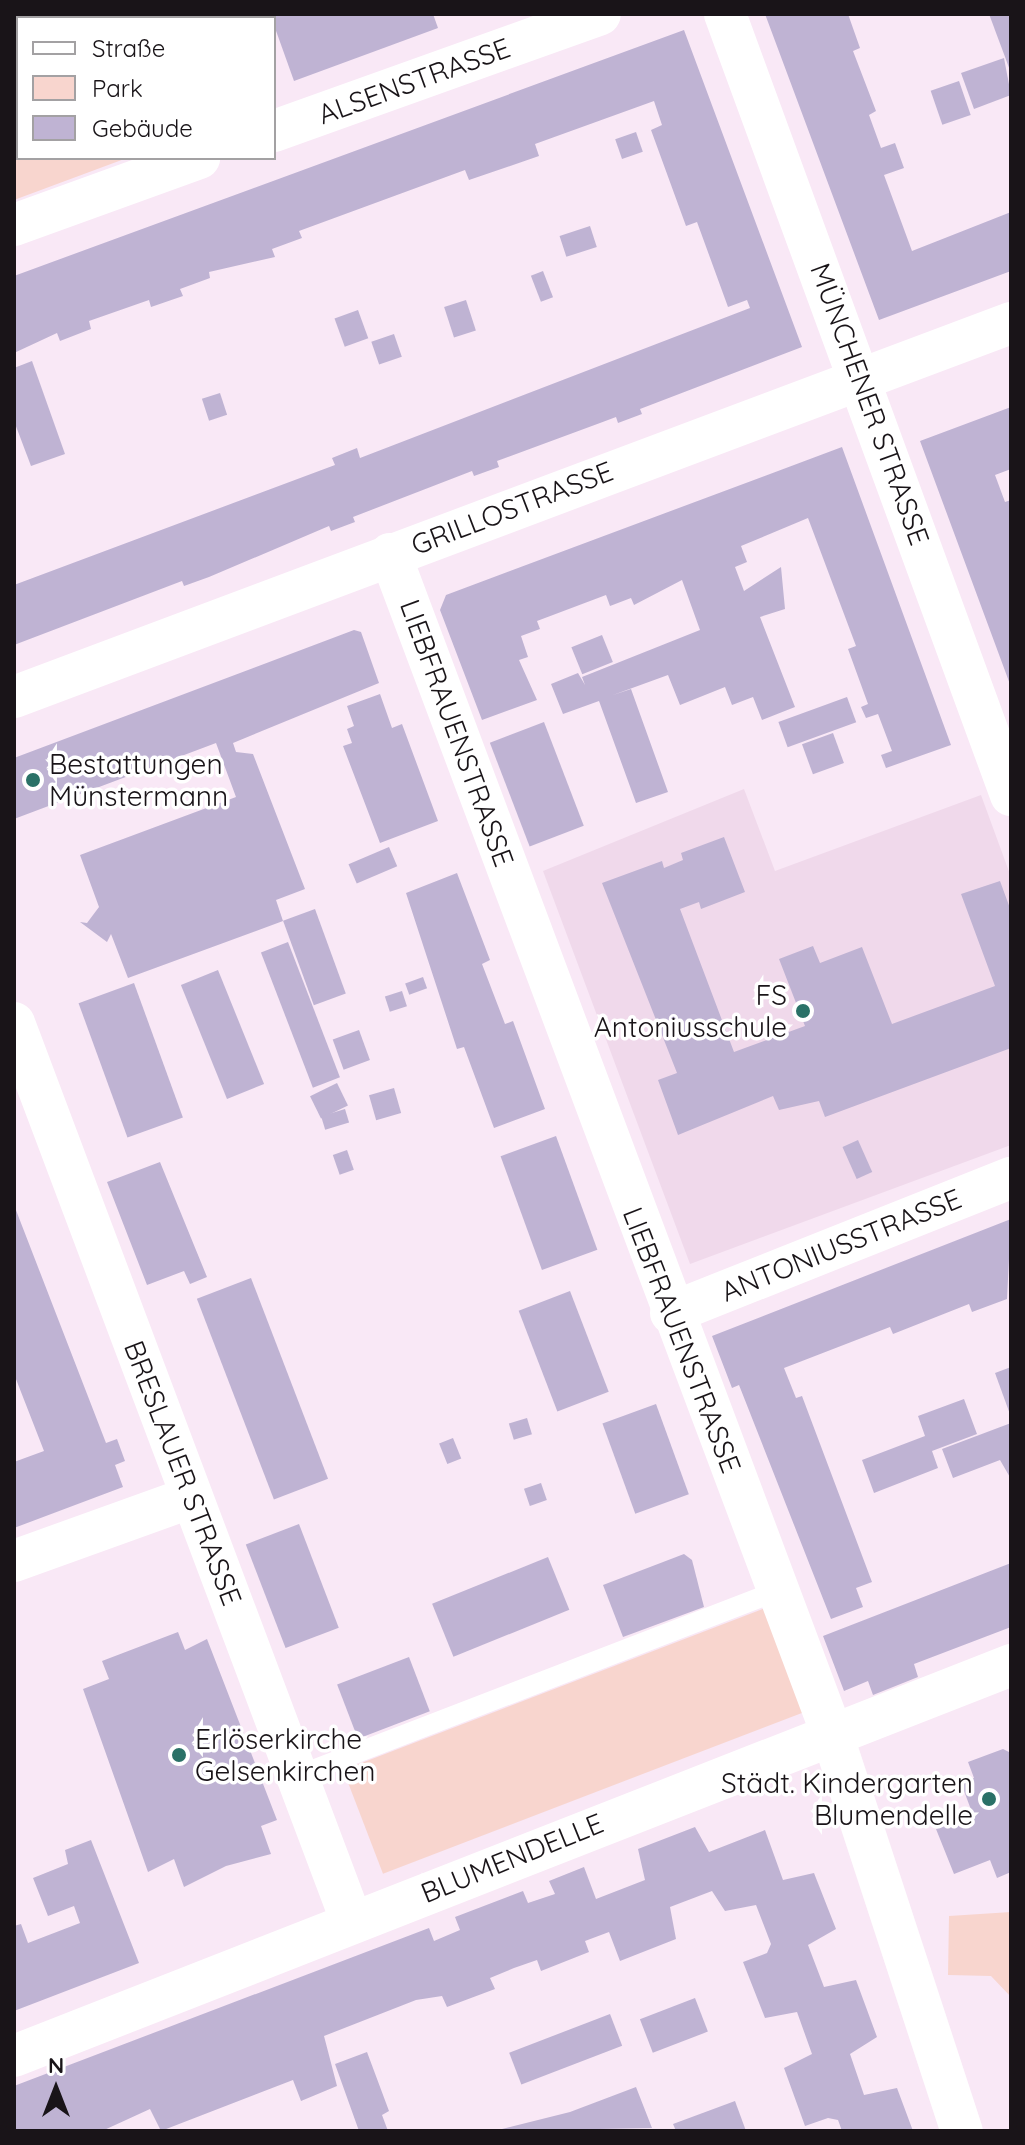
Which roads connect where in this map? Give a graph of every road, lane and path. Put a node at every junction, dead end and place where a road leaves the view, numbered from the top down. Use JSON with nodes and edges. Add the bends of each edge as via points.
{"nodes":[{"id":1,"x":600,"y":14,"type":"edge"},
{"id":2,"x":725,"y":14,"type":"edge"},
{"id":3,"x":276,"y":130,"type":"edge"},
{"id":4,"x":193,"y":160,"type":"edge"},
{"id":5,"x":14,"y":225,"type":"edge"},
{"id":6,"x":1011,"y":323,"type":"edge"},
{"id":7,"x":862,"y":377,"type":"junction"},
{"id":8,"x":390,"y":554,"type":"junction"},
{"id":9,"x":14,"y":697,"type":"edge"},
{"id":10,"x":1011,"y":795,"type":"edge"},
{"id":11,"x":14,"y":1023,"type":"edge"},
{"id":12,"x":1011,"y":1178,"type":"edge"},
{"id":13,"x":671,"y":1313,"type":"junction"},
{"id":14,"x":192,"y":1497,"type":"junction"},
{"id":15,"x":14,"y":1561,"type":"edge"},
{"id":16,"x":777,"y":1591,"type":"junction"},
{"id":17,"x":1011,"y":1665,"type":"edge"},
{"id":18,"x":831,"y":1731,"type":"junction"},
{"id":19,"x":297,"y":1776,"type":"junction"},
{"id":20,"x":352,"y":1922,"type":"junction"},
{"id":21,"x":14,"y":2056,"type":"edge"},
{"id":22,"x":962,"y":2131,"type":"edge"}],
"edges":[{"from":1,"to":3,"type":"street","name":"ALSENSTRASSE"},
{"from":2,"to":7,"type":"street","name":"MÜNCHENER STRASSE"},
{"from":4,"to":5,"type":"street"},
{"from":6,"to":7,"type":"street","name":"GRILLOSTRASSE"},
{"from":7,"to":8,"type":"street","name":"GRILLOSTRASSE"},
{"from":7,"to":10,"type":"street","name":"MÜNCHENER STRASSE"},
{"from":8,"to":9,"type":"street","name":"GRILLOSTRASSE"},
{"from":8,"to":13,"type":"street","name":"LIEBFRAUENSTRASSE"},
{"from":11,"to":14,"type":"street","name":"BRESLAUER STRASSE"},
{"from":12,"to":13,"type":"street","name":"ANTONIUSSTRASSE"},
{"from":13,"to":16,"type":"street","name":"LIEBFRAUENSTRASSE"},
{"from":14,"to":15,"type":"street"},
{"from":14,"to":19,"type":"street","name":"BRESLAUER STRASSE"},
{"from":16,"to":18,"type":"street","name":"LIEBFRAUENSTRASSE"},
{"from":16,"to":19,"type":"lane"},
{"from":17,"to":18,"type":"street","name":"BLUMENDELLE"},
{"from":18,"to":20,"type":"street","name":"BLUMENDELLE"},
{"from":18,"to":22,"type":"street","name":"LIEBFRAUENSTRASSE"},
{"from":19,"to":20,"type":"street","name":"BRESLAUER STRASSE"},
{"from":20,"to":21,"type":"street","name":"BLUMENDELLE"}]}
